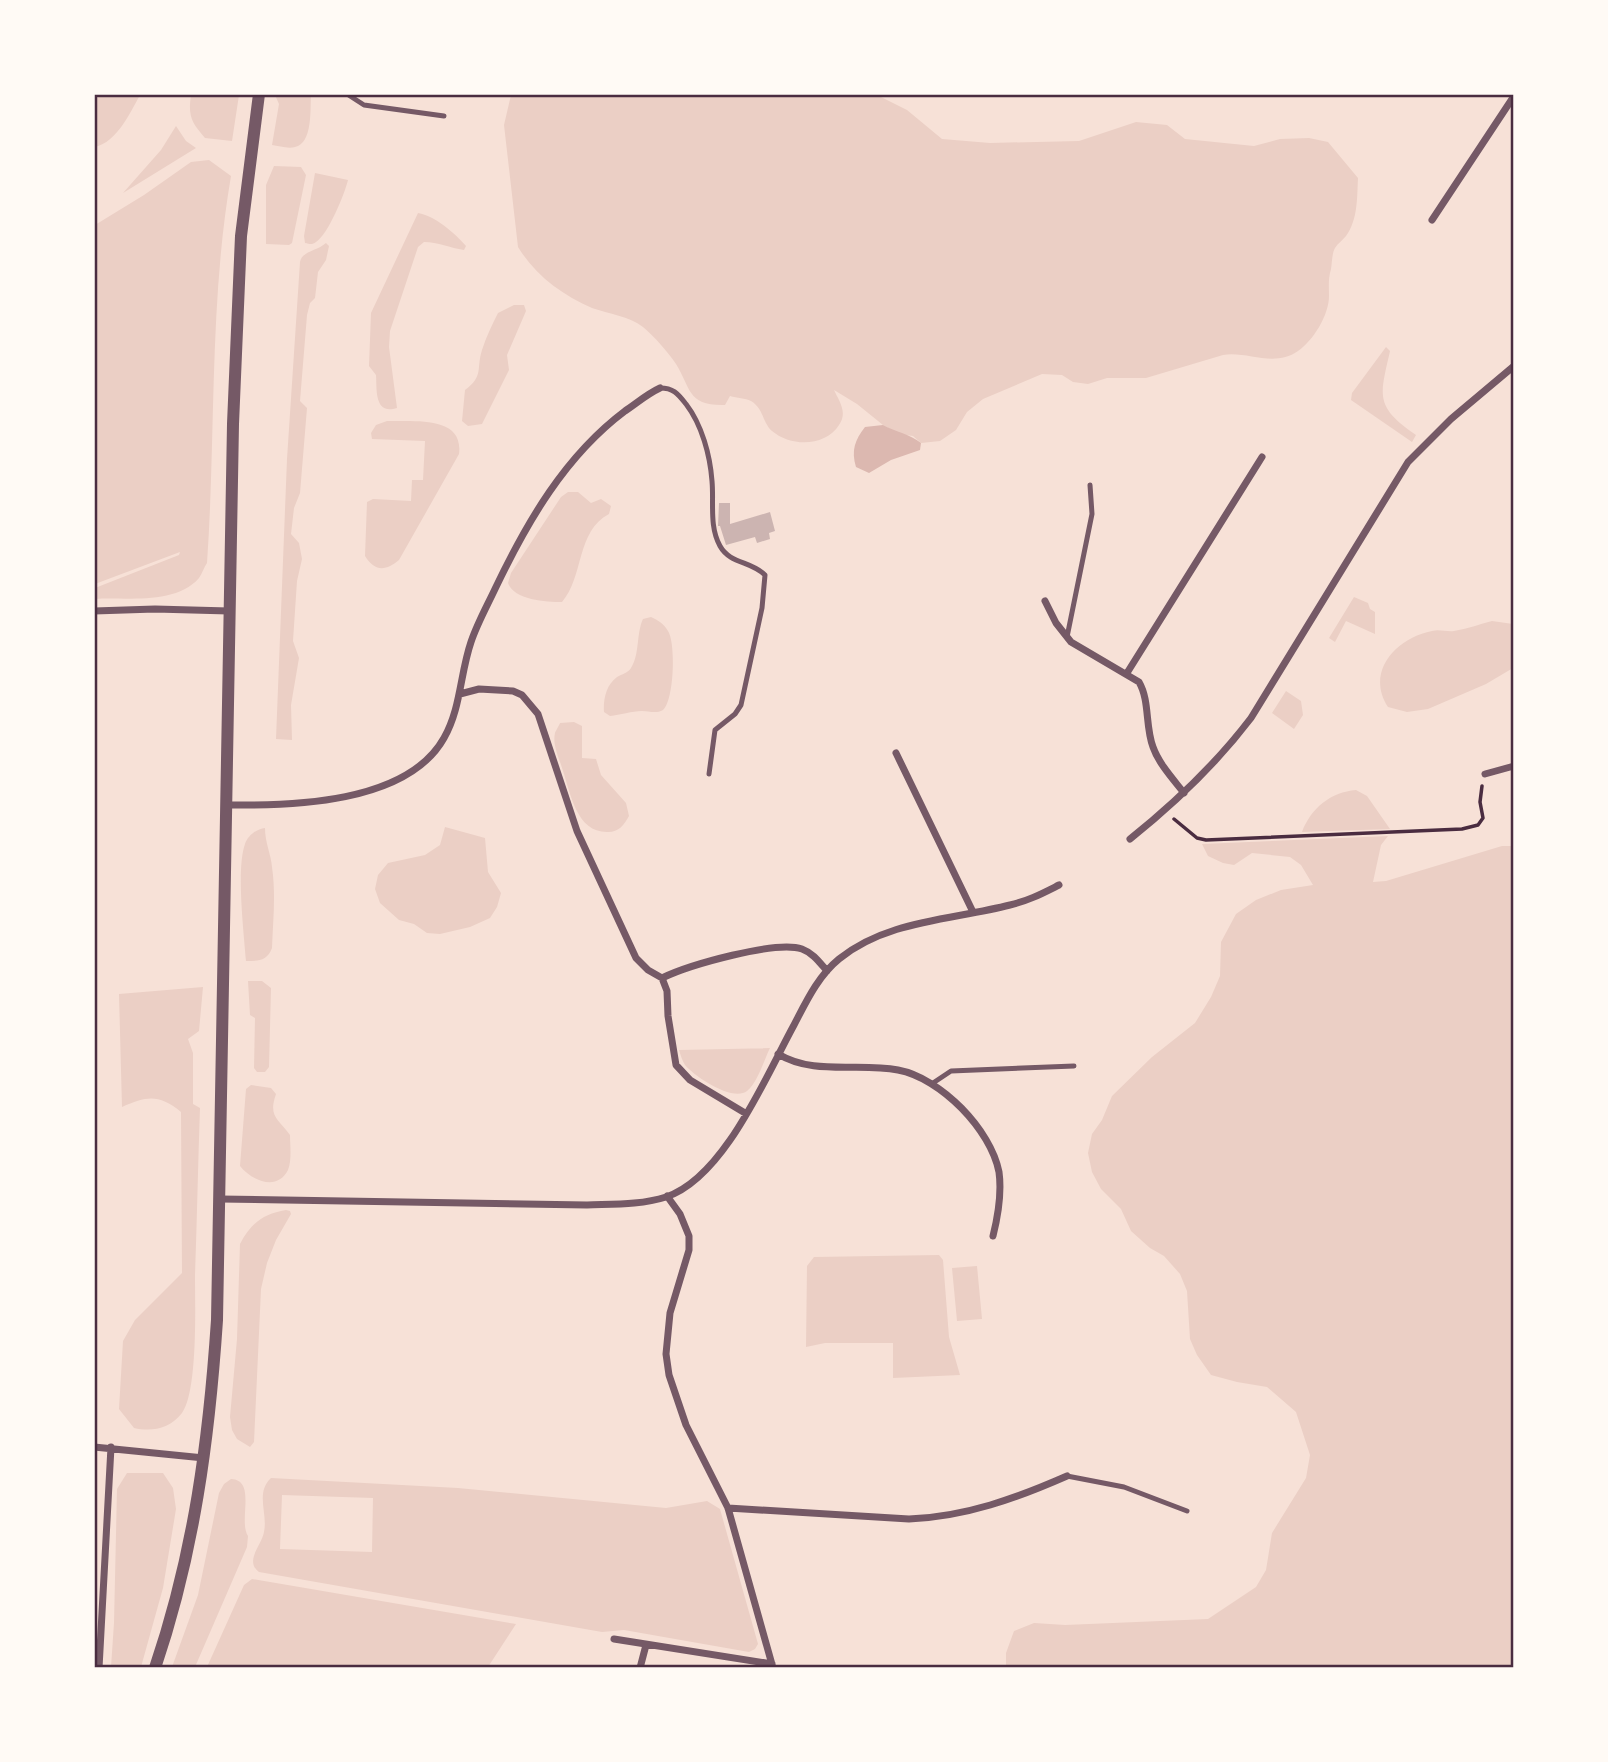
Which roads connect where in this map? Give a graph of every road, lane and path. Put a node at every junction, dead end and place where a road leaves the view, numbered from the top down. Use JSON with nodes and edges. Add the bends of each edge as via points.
{"nodes":[{"id":1,"x":259,"y":94,"type":"edge"},
{"id":2,"x":347,"y":94,"type":"edge"},
{"id":3,"x":1514,"y":96,"type":"edge"},
{"id":4,"x":444,"y":116,"type":"dead end"},
{"id":5,"x":1432,"y":220,"type":"dead end"},
{"id":6,"x":1514,"y":366,"type":"edge"},
{"id":7,"x":660,"y":388,"type":"joint"},
{"id":8,"x":1262,"y":457,"type":"dead end"},
{"id":9,"x":1090,"y":485,"type":"dead end"},
{"id":10,"x":1045,"y":601,"type":"dead end"},
{"id":11,"x":94,"y":611,"type":"edge"},
{"id":12,"x":229,"y":611,"type":"junction"},
{"id":13,"x":1067,"y":637,"type":"junction"},
{"id":14,"x":1126,"y":673,"type":"junction"},
{"id":15,"x":460,"y":694,"type":"junction"},
{"id":16,"x":896,"y":753,"type":"dead end"},
{"id":17,"x":1514,"y":766,"type":"edge"},
{"id":18,"x":709,"y":774,"type":"dead end"},
{"id":19,"x":1485,"y":774,"type":"joint"},
{"id":20,"x":1184,"y":793,"type":"junction"},
{"id":21,"x":225,"y":804,"type":"junction"},
{"id":22,"x":1165,"y":812,"type":"junction"},
{"id":23,"x":1130,"y":839,"type":"dead end"},
{"id":24,"x":1059,"y":885,"type":"dead end"},
{"id":25,"x":973,"y":912,"type":"junction"},
{"id":26,"x":827,"y":971,"type":"junction"},
{"id":27,"x":662,"y":978,"type":"junction"},
{"id":28,"x":778,"y":1054,"type":"junction"},
{"id":29,"x":1074,"y":1066,"type":"dead end"},
{"id":30,"x":933,"y":1083,"type":"junction"},
{"id":31,"x":745,"y":1114,"type":"junction"},
{"id":32,"x":667,"y":1196,"type":"junction"},
{"id":33,"x":220,"y":1199,"type":"junction"},
{"id":34,"x":993,"y":1236,"type":"dead end"},
{"id":35,"x":94,"y":1447,"type":"edge"},
{"id":36,"x":111,"y":1447,"type":"junction"},
{"id":37,"x":204,"y":1458,"type":"junction"},
{"id":38,"x":1067,"y":1476,"type":"joint"},
{"id":39,"x":728,"y":1508,"type":"junction"},
{"id":40,"x":1187,"y":1511,"type":"dead end"},
{"id":41,"x":614,"y":1639,"type":"dead end"},
{"id":42,"x":646,"y":1645,"type":"junction"},
{"id":43,"x":772,"y":1666,"type":"edge"},
{"id":44,"x":99,"y":1668,"type":"edge"},
{"id":45,"x":155,"y":1668,"type":"edge"},
{"id":46,"x":640,"y":1668,"type":"edge"}],
"edges":[{"from":1,"to":12,"type":"street","via":[[240,245]]},
{"from":2,"to":4,"type":"lane","via":[[365,105]]},
{"from":3,"to":5,"type":"street"},
{"from":6,"to":20,"type":"street","via":[[1408,462],[1251,718]]},
{"from":7,"to":15,"type":"street","via":[[594,437],[547,494],[471,641]]},
{"from":7,"to":18,"type":"lane","via":[[678,394],[697,424],[708,454],[712,517],[719,544],[727,555],[765,575],[741,705],[715,730]]},
{"from":8,"to":14,"type":"street"},
{"from":9,"to":13,"type":"lane","via":[[1092,514]]},
{"from":10,"to":13,"type":"street"},
{"from":11,"to":12,"type":"street"},
{"from":12,"to":21,"type":"street"},
{"from":13,"to":14,"type":"street"},
{"from":14,"to":20,"type":"street","via":[[1144,691],[1152,746]]},
{"from":15,"to":21,"type":"street","via":[[443,739],[404,777],[376,789],[307,802]]},
{"from":15,"to":27,"type":"street","via":[[479,689],[513,691],[538,714],[577,831],[636,958]]},
{"from":16,"to":25,"type":"street"},
{"from":17,"to":19,"type":"street"},
{"from":19,"to":22,"type":"path","via":[[1480,802],[1483,818],[1478,825],[1462,829],[1206,840]]},
{"from":20,"to":22,"type":"street"},
{"from":21,"to":33,"type":"street"},
{"from":22,"to":23,"type":"street"},
{"from":24,"to":25,"type":"street","via":[[1034,898]]},
{"from":25,"to":26,"type":"street","via":[[884,934],[856,948]]},
{"from":26,"to":27,"type":"street","via":[[811,953],[790,946],[706,960]]},
{"from":26,"to":28,"type":"street"},
{"from":27,"to":31,"type":"street","via":[[673,1055],[681,1073]]},
{"from":28,"to":30,"type":"street","via":[[819,1068],[896,1069]]},
{"from":28,"to":31,"type":"street"},
{"from":29,"to":30,"type":"lane","via":[[951,1071]]},
{"from":30,"to":34,"type":"street","via":[[973,1124],[994,1157],[1000,1188]]},
{"from":31,"to":32,"type":"street","via":[[714,1163],[687,1187]]},
{"from":32,"to":33,"type":"street","via":[[587,1205]]},
{"from":32,"to":39,"type":"street","via":[[689,1236],[689,1250],[670,1313],[666,1363],[686,1425]]},
{"from":33,"to":37,"type":"street","via":[[217,1320]]},
{"from":35,"to":36,"type":"street"},
{"from":36,"to":37,"type":"street"},
{"from":36,"to":44,"type":"street"},
{"from":37,"to":45,"type":"street","via":[[183,1576]]},
{"from":38,"to":39,"type":"street","via":[[1005,1500],[935,1518]]},
{"from":38,"to":40,"type":"lane","via":[[1124,1488]]},
{"from":39,"to":43,"type":"street"},
{"from":41,"to":42,"type":"street"},
{"from":42,"to":43,"type":"street"},
{"from":42,"to":46,"type":"street"}]}
